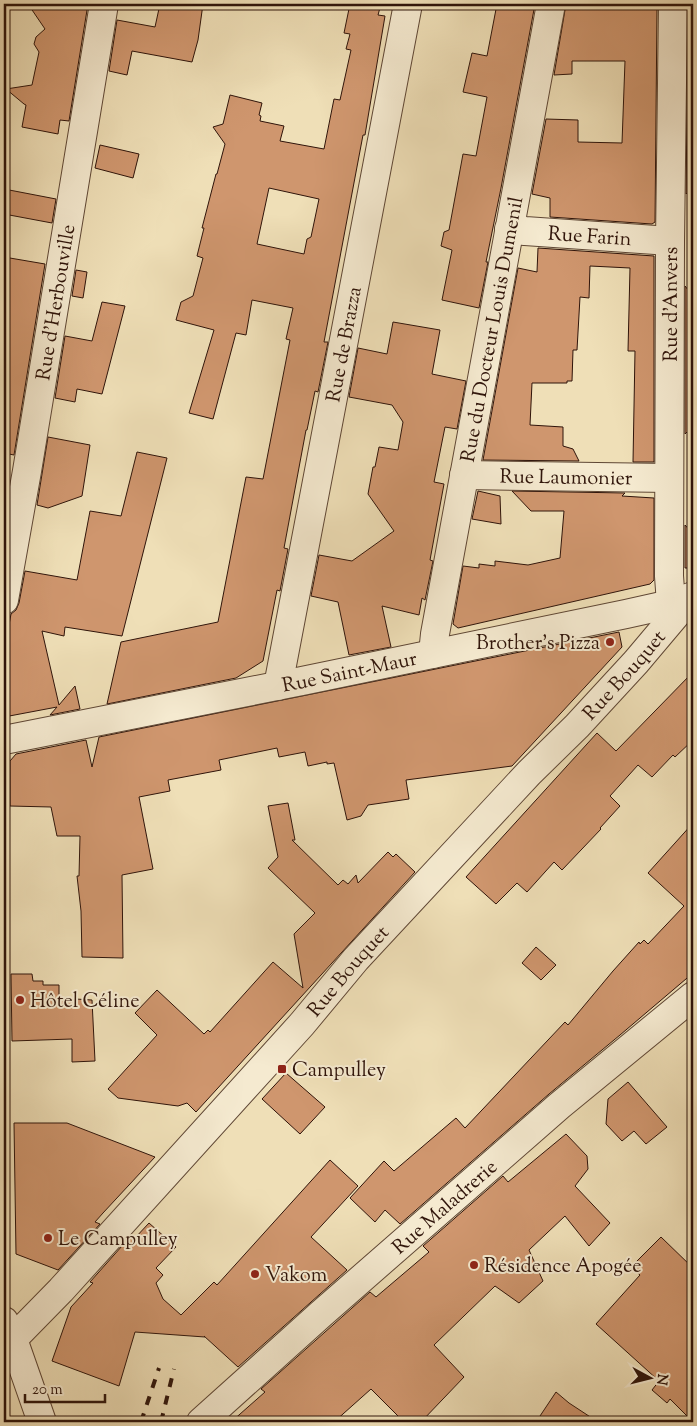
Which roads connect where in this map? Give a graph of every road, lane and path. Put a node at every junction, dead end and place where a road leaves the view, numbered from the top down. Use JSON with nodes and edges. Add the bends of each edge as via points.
{"nodes":[{"id":1,"x":104,"y":4,"type":"edge"},
{"id":2,"x":408,"y":4,"type":"edge"},
{"id":3,"x":551,"y":4,"type":"edge"},
{"id":4,"x":673,"y":4,"type":"edge"},
{"id":5,"x":509,"y":229,"type":"junction"},
{"id":6,"x":670,"y":241,"type":"junction"},
{"id":7,"x":677,"y":468,"type":"edge"},
{"id":8,"x":464,"y":475,"type":"junction"},
{"id":9,"x":4,"y":600,"type":"edge"},
{"id":10,"x":686,"y":600,"type":"edge"},
{"id":11,"x":432,"y":654,"type":"junction"},
{"id":12,"x":278,"y":686,"type":"junction"},
{"id":13,"x":4,"y":740,"type":"edge"},
{"id":14,"x":693,"y":996,"type":"edge"},
{"id":15,"x":7,"y":1336,"type":"edge"},
{"id":16,"x":42,"y":1422,"type":"edge"},
{"id":17,"x":201,"y":1422,"type":"edge"}],
"edges":[{"from":1,"to":9,"type":"street","name":"Rue d'Herbouville"},
{"from":2,"to":12,"type":"street","name":"Rue de Brazza"},
{"from":3,"to":5,"type":"street","name":"Rue du Docteur Louis Dumenil"},
{"from":4,"to":6,"type":"street","name":"Rue d'Anvers"},
{"from":5,"to":6,"type":"street","name":"Rue Farin"},
{"from":5,"to":8,"type":"street","name":"Rue du Docteur Louis Dumenil"},
{"from":6,"to":7,"type":"street","name":"Rue d'Anvers"},
{"from":7,"to":8,"type":"street","name":"Rue Laumonier"},
{"from":7,"to":10,"type":"street","name":"Rue d'Anvers"},
{"from":8,"to":11,"type":"street","name":"Rue du Docteur Louis Dumenil"},
{"from":10,"to":11,"type":"street","name":"Rue Saint-Maur"},
{"from":10,"to":15,"type":"street","name":"Rue Bouquet","via":[[636,662],[356,959],[302,1024],[61,1290]]},
{"from":11,"to":12,"type":"street","name":"Rue Saint-Maur"},
{"from":12,"to":13,"type":"street","name":"Rue Saint-Maur"},
{"from":14,"to":17,"type":"street","name":"Rue Maladrerie","via":[[559,1106]]},
{"from":15,"to":16,"type":"street"}]}
